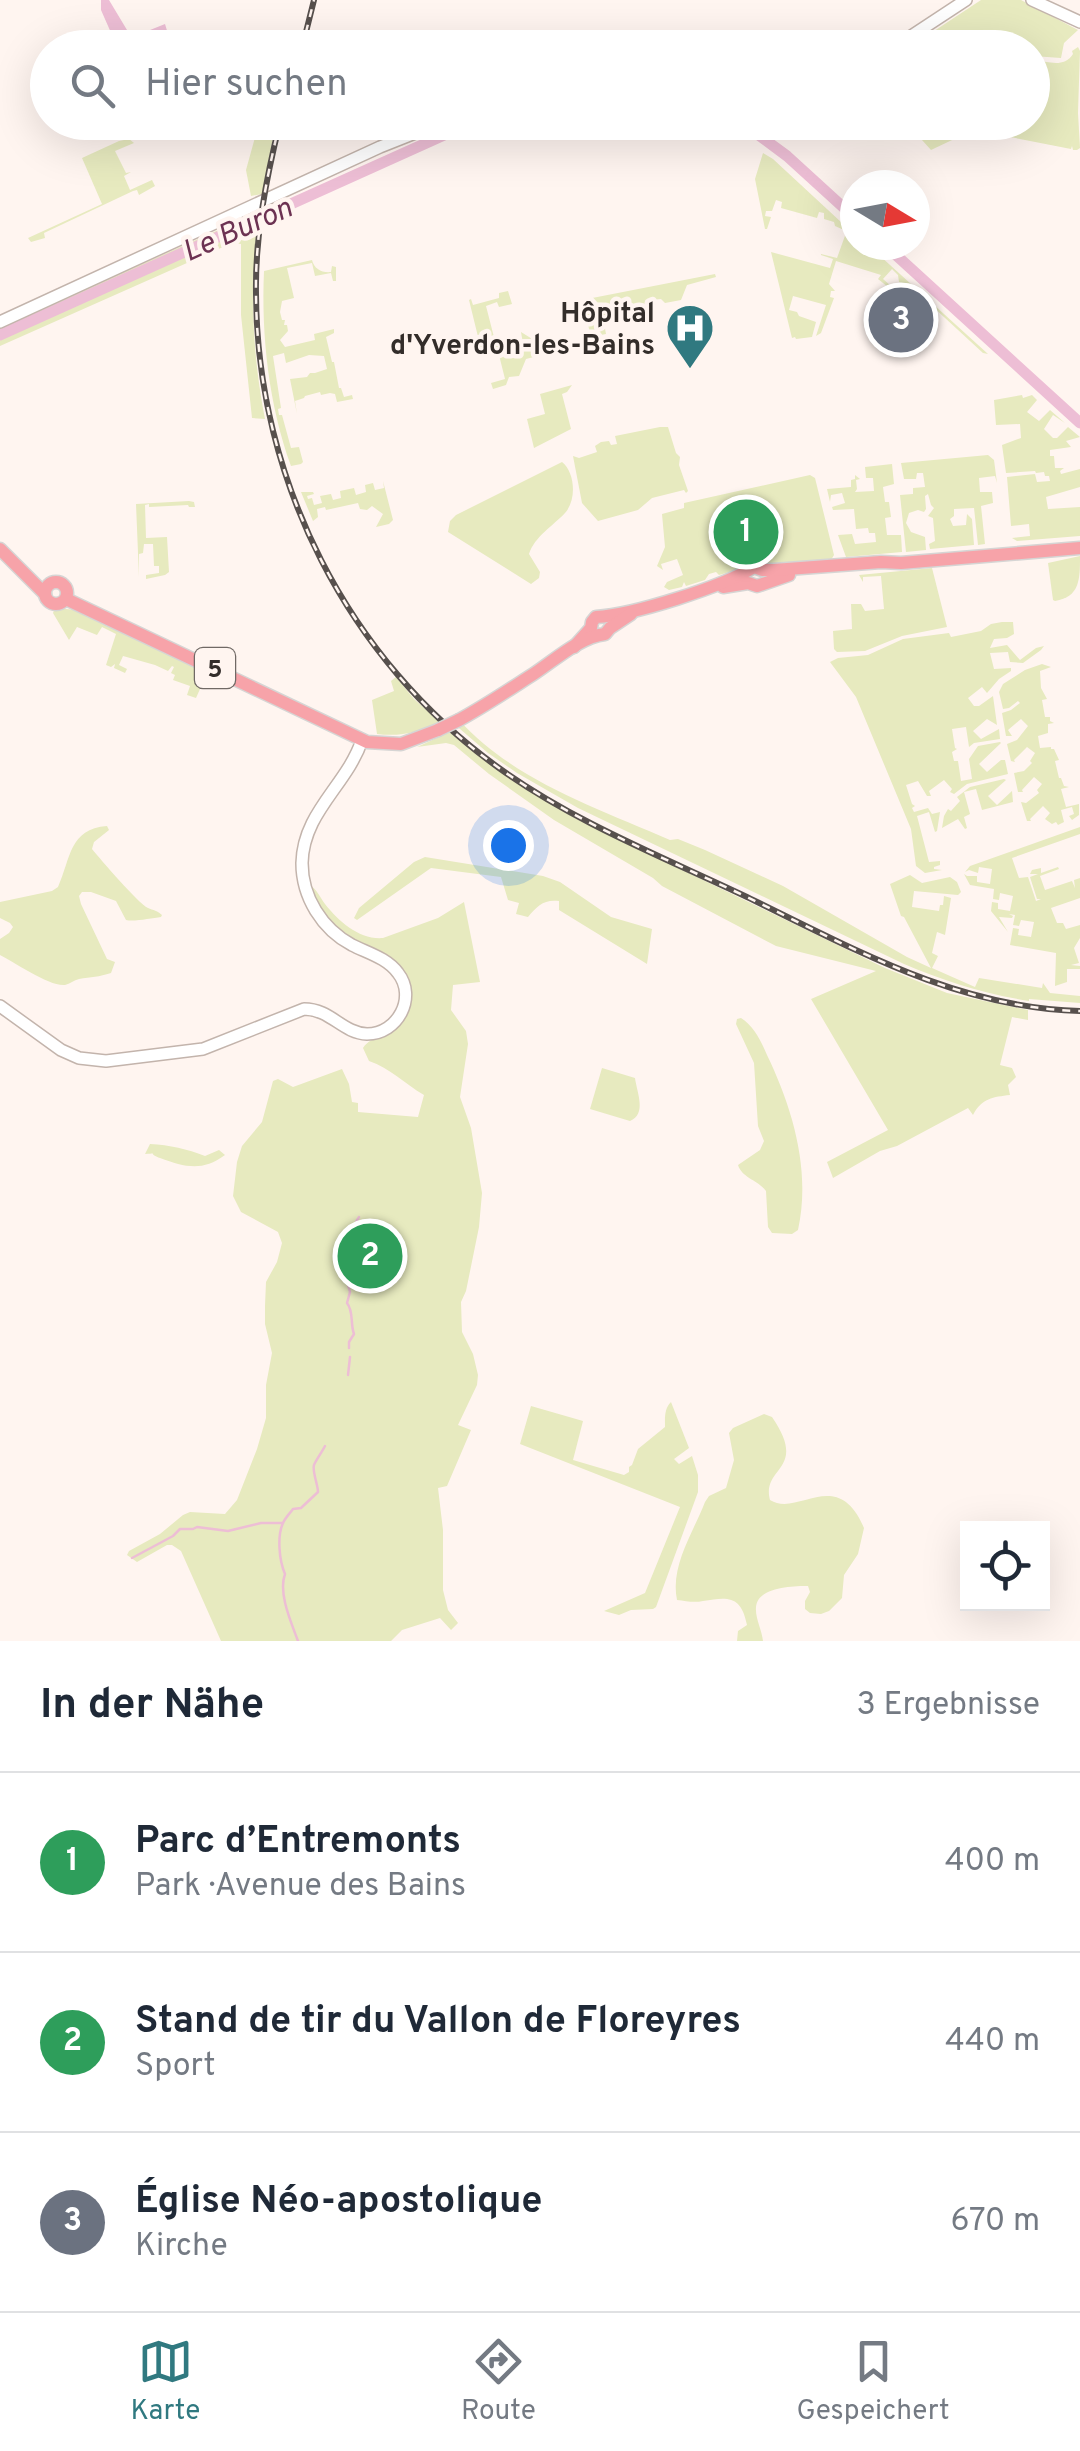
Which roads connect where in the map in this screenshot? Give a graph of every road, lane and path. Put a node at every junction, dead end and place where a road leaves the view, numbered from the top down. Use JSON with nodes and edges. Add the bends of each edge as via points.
{"nodes":[{"id":1,"x":966,"y":0,"type":"edge"},
{"id":2,"x":1036,"y":2,"type":"edge"},
{"id":3,"x":1080,"y":22,"type":"edge"},
{"id":4,"x":921,"y":30,"type":"edge"},
{"id":5,"x":398,"y":140,"type":"edge"},
{"id":6,"x":0,"y":322,"type":"edge"},
{"id":7,"x":1080,"y":548,"type":"edge"},
{"id":8,"x":0,"y":549,"type":"edge"},
{"id":9,"x":369,"y":742,"type":"junction"},
{"id":10,"x":0,"y":1006,"type":"edge"}],
"edges":[{"from":1,"to":4,"type":"main road"},
{"from":2,"to":3,"type":"main road"},
{"from":5,"to":6,"type":"main road"},
{"from":7,"to":9,"type":"main road","bridge":true,"via":[[881,562],[701,590],[601,627],[438,730],[402,744]]},
{"from":8,"to":9,"type":"main road","number":"5","via":[[48,588],[66,588],[66,599]]},
{"from":9,"to":10,"type":"main road","via":[[313,819],[302,866],[320,917],[397,972],[405,1005],[387,1028],[368,1034],[304,1009],[203,1049],[94,1061],[61,1050]]}]}
